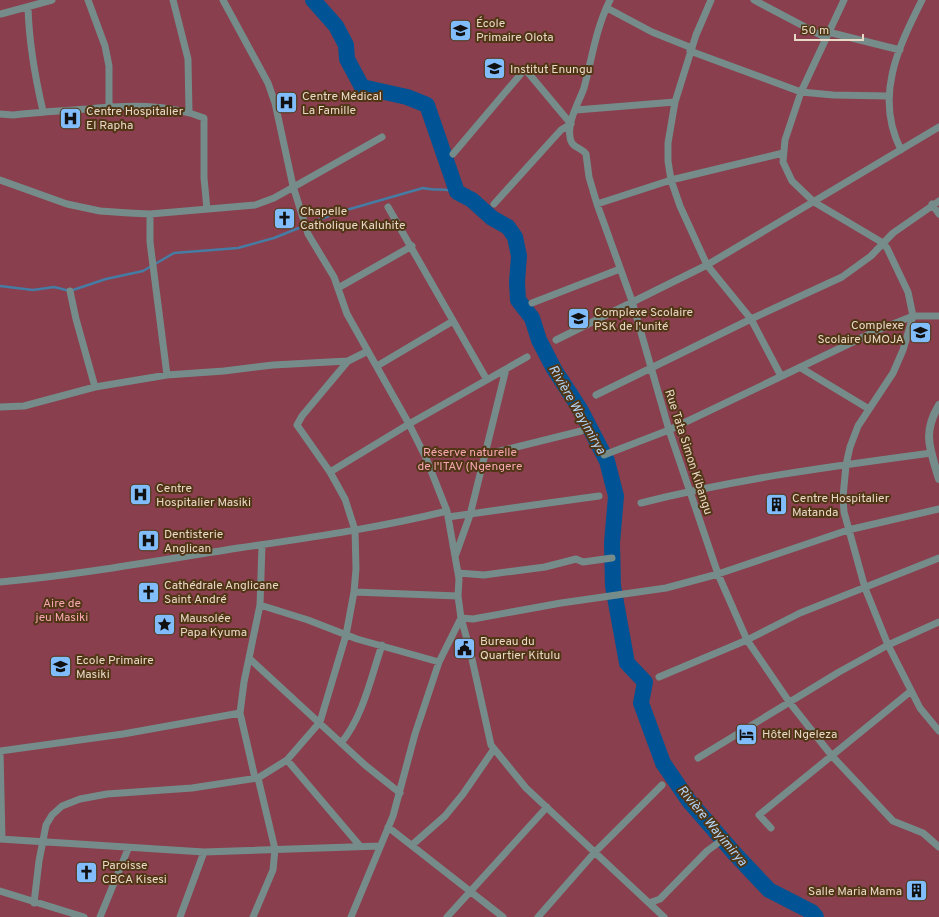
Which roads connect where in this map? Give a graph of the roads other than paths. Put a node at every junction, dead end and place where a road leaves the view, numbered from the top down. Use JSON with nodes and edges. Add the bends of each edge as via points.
{"nodes":[{"id":1,"x":52,"y":0,"type":"edge"},
{"id":2,"x":88,"y":0,"type":"edge"},
{"id":3,"x":173,"y":0,"type":"edge"},
{"id":4,"x":223,"y":0,"type":"edge"},
{"id":5,"x":610,"y":0,"type":"edge"},
{"id":6,"x":711,"y":0,"type":"edge"},
{"id":7,"x":754,"y":0,"type":"edge"},
{"id":8,"x":844,"y":0,"type":"edge"},
{"id":9,"x":922,"y":0,"type":"edge"},
{"id":10,"x":0,"y":6,"type":"edge"},
{"id":11,"x":28,"y":7,"type":"junction"},
{"id":12,"x":607,"y":8,"type":"junction"},
{"id":13,"x":0,"y":15,"type":"edge"},
{"id":14,"x":827,"y":35,"type":"junction"},
{"id":15,"x":691,"y":49,"type":"junction"},
{"id":16,"x":900,"y":50,"type":"junction"},
{"id":17,"x":801,"y":92,"type":"junction"},
{"id":18,"x":888,"y":96,"type":"junction"},
{"id":19,"x":675,"y":102,"type":"junction"},
{"id":20,"x":109,"y":106,"type":"junction"},
{"id":21,"x":576,"y":110,"type":"junction"},
{"id":22,"x":44,"y":111,"type":"junction"},
{"id":23,"x":189,"y":112,"type":"junction"},
{"id":24,"x":0,"y":114,"type":"edge"},
{"id":25,"x":571,"y":124,"type":"junction"},
{"id":26,"x":939,"y":127,"type":"edge"},
{"id":27,"x":382,"y":137,"type":"dead end"},
{"id":28,"x":901,"y":150,"type":"junction"},
{"id":29,"x":783,"y":153,"type":"junction"},
{"id":30,"x":453,"y":154,"type":"dead end"},
{"id":31,"x":0,"y":180,"type":"edge"},
{"id":32,"x":671,"y":180,"type":"junction"},
{"id":33,"x":293,"y":186,"type":"junction"},
{"id":34,"x":814,"y":202,"type":"junction"},
{"id":35,"x":936,"y":202,"type":"edge"},
{"id":36,"x":494,"y":204,"type":"dead end"},
{"id":37,"x":597,"y":204,"type":"junction"},
{"id":38,"x":388,"y":206,"type":"dead end"},
{"id":39,"x":207,"y":209,"type":"junction"},
{"id":40,"x":150,"y":214,"type":"junction"},
{"id":41,"x":939,"y":214,"type":"edge"},
{"id":42,"x":883,"y":243,"type":"junction"},
{"id":43,"x":412,"y":246,"type":"junction"},
{"id":44,"x":707,"y":264,"type":"junction"},
{"id":45,"x":620,"y":269,"type":"junction"},
{"id":46,"x":338,"y":288,"type":"junction"},
{"id":47,"x":70,"y":291,"type":"dead end"},
{"id":48,"x":632,"y":302,"type":"junction"},
{"id":49,"x":532,"y":303,"type":"dead end"},
{"id":50,"x":913,"y":316,"type":"junction"},
{"id":51,"x":939,"y":316,"type":"edge"},
{"id":52,"x":750,"y":319,"type":"junction"},
{"id":53,"x":453,"y":321,"type":"junction"},
{"id":54,"x":556,"y":340,"type":"dead end"},
{"id":55,"x":368,"y":351,"type":"junction"},
{"id":56,"x":527,"y":357,"type":"dead end"},
{"id":57,"x":348,"y":361,"type":"junction"},
{"id":58,"x":377,"y":366,"type":"junction"},
{"id":59,"x":651,"y":368,"type":"junction"},
{"id":60,"x":800,"y":368,"type":"junction"},
{"id":61,"x":506,"y":369,"type":"junction"},
{"id":62,"x":167,"y":375,"type":"junction"},
{"id":63,"x":781,"y":376,"type":"junction"},
{"id":64,"x":487,"y":380,"type":"junction"},
{"id":65,"x":95,"y":387,"type":"junction"},
{"id":66,"x":596,"y":394,"type":"dead end"},
{"id":67,"x":939,"y":405,"type":"edge"},
{"id":68,"x":0,"y":407,"type":"edge"},
{"id":69,"x":869,"y":409,"type":"junction"},
{"id":70,"x":409,"y":424,"type":"junction"},
{"id":71,"x":669,"y":430,"type":"junction"},
{"id":72,"x":581,"y":431,"type":"dead end"},
{"id":73,"x":931,"y":453,"type":"junction"},
{"id":74,"x":484,"y":455,"type":"junction"},
{"id":75,"x":604,"y":455,"type":"dead end"},
{"id":76,"x":846,"y":464,"type":"junction"},
{"id":77,"x":330,"y":472,"type":"junction"},
{"id":78,"x":939,"y":479,"type":"edge"},
{"id":79,"x":690,"y":491,"type":"junction"},
{"id":80,"x":599,"y":496,"type":"dead end"},
{"id":81,"x":641,"y":503,"type":"dead end"},
{"id":82,"x":939,"y":509,"type":"edge"},
{"id":83,"x":447,"y":514,"type":"junction"},
{"id":84,"x":470,"y":515,"type":"junction"},
{"id":85,"x":355,"y":530,"type":"junction"},
{"id":86,"x":848,"y":530,"type":"junction"},
{"id":87,"x":262,"y":545,"type":"junction"},
{"id":88,"x":456,"y":554,"type":"junction"},
{"id":89,"x":612,"y":558,"type":"dead end"},
{"id":90,"x":939,"y":558,"type":"edge"},
{"id":91,"x":458,"y":573,"type":"junction"},
{"id":92,"x":718,"y":574,"type":"junction"},
{"id":93,"x":0,"y":582,"type":"edge"},
{"id":94,"x":865,"y":588,"type":"junction"},
{"id":95,"x":354,"y":592,"type":"junction"},
{"id":96,"x":458,"y":596,"type":"junction"},
{"id":97,"x":260,"y":605,"type":"junction"},
{"id":98,"x":461,"y":618,"type":"junction"},
{"id":99,"x":939,"y":622,"type":"edge"},
{"id":100,"x":346,"y":635,"type":"junction"},
{"id":101,"x":747,"y":640,"type":"junction"},
{"id":102,"x":888,"y":645,"type":"junction"},
{"id":103,"x":382,"y":646,"type":"junction"},
{"id":104,"x":250,"y":659,"type":"junction"},
{"id":105,"x":439,"y":662,"type":"junction"},
{"id":106,"x":659,"y":677,"type":"dead end"},
{"id":107,"x":911,"y":691,"type":"junction"},
{"id":108,"x":790,"y":703,"type":"junction"},
{"id":109,"x":240,"y":713,"type":"junction"},
{"id":110,"x":320,"y":722,"type":"junction"},
{"id":111,"x":939,"y":731,"type":"edge"},
{"id":112,"x":341,"y":743,"type":"junction"},
{"id":113,"x":494,"y":749,"type":"junction"},
{"id":114,"x":0,"y":751,"type":"edge"},
{"id":115,"x":832,"y":756,"type":"junction"},
{"id":116,"x":698,"y":758,"type":"dead end"},
{"id":117,"x":287,"y":760,"type":"junction"},
{"id":118,"x":257,"y":778,"type":"junction"},
{"id":119,"x":662,"y":785,"type":"dead end"},
{"id":120,"x":400,"y":793,"type":"junction"},
{"id":121,"x":547,"y":807,"type":"junction"},
{"id":122,"x":388,"y":827,"type":"junction"},
{"id":123,"x":771,"y":828,"type":"dead end"},
{"id":124,"x":1,"y":839,"type":"edge"},
{"id":125,"x":722,"y":840,"type":"dead end"},
{"id":126,"x":42,"y":842,"type":"junction"},
{"id":127,"x":412,"y":845,"type":"junction"},
{"id":128,"x":360,"y":846,"type":"junction"},
{"id":129,"x":380,"y":846,"type":"junction"},
{"id":130,"x":939,"y":847,"type":"edge"},
{"id":131,"x":128,"y":849,"type":"junction"},
{"id":132,"x":275,"y":849,"type":"junction"},
{"id":133,"x":204,"y":852,"type":"junction"},
{"id":134,"x":595,"y":852,"type":"junction"},
{"id":135,"x":0,"y":891,"type":"edge"},
{"id":136,"x":469,"y":892,"type":"junction"},
{"id":137,"x":34,"y":903,"type":"junction"},
{"id":138,"x":650,"y":903,"type":"junction"},
{"id":139,"x":84,"y":917,"type":"edge"},
{"id":140,"x":100,"y":917,"type":"edge"},
{"id":141,"x":180,"y":917,"type":"edge"},
{"id":142,"x":253,"y":917,"type":"edge"},
{"id":143,"x":351,"y":917,"type":"edge"},
{"id":144,"x":448,"y":917,"type":"edge"},
{"id":145,"x":503,"y":917,"type":"edge"},
{"id":146,"x":538,"y":917,"type":"edge"},
{"id":147,"x":664,"y":917,"type":"edge"}],
"edges":[{"from":1,"to":11,"type":"street"},
{"from":2,"to":20,"type":"street","via":[[105,46],[109,66]]},
{"from":3,"to":23,"type":"street","via":[[188,59]]},
{"from":4,"to":33,"type":"street","via":[[268,83],[276,103]]},
{"from":5,"to":12,"type":"street","name":"Rue Tata Simon Kibangu"},
{"from":6,"to":15,"type":"street"},
{"from":7,"to":14,"type":"street"},
{"from":8,"to":14,"type":"street"},
{"from":9,"to":16,"type":"street"},
{"from":10,"to":13,"type":"street"},
{"from":11,"to":13,"type":"street"},
{"from":11,"to":22,"type":"street","via":[[28,27]]},
{"from":12,"to":15,"type":"street"},
{"from":12,"to":21,"type":"street","name":"Rue Tata Simon Kibangu","via":[[590,56]]},
{"from":14,"to":16,"type":"street"},
{"from":14,"to":17,"type":"street"},
{"from":15,"to":17,"type":"street"},
{"from":15,"to":19,"type":"street"},
{"from":16,"to":18,"type":"street","via":[[889,84]]},
{"from":17,"to":18,"type":"street"},
{"from":17,"to":29,"type":"street"},
{"from":18,"to":28,"type":"street","via":[[892,129]]},
{"from":19,"to":21,"type":"street"},
{"from":19,"to":32,"type":"street","via":[[668,143]]},
{"from":20,"to":22,"type":"street"},
{"from":20,"to":23,"type":"street","via":[[138,106]]},
{"from":21,"to":25,"type":"street","name":"Rue Tata Simon Kibangu"},
{"from":22,"to":24,"type":"street"},
{"from":23,"to":39,"type":"street","via":[[204,118]]},
{"from":25,"to":30,"type":"street","via":[[524,69]]},
{"from":25,"to":36,"type":"street","via":[[561,130]]},
{"from":25,"to":37,"type":"street","name":"Rue Tata Simon Kibangu","via":[[569,136],[572,143],[586,154]]},
{"from":26,"to":28,"type":"street"},
{"from":27,"to":33,"type":"street"},
{"from":28,"to":34,"type":"street"},
{"from":29,"to":32,"type":"street"},
{"from":29,"to":34,"type":"street","via":[[783,162],[792,181]]},
{"from":31,"to":40,"type":"street","via":[[67,204],[100,212]]},
{"from":32,"to":37,"type":"street"},
{"from":32,"to":44,"type":"street"},
{"from":33,"to":39,"type":"street","via":[[274,198],[255,205]]},
{"from":33,"to":46,"type":"street","via":[[308,234]]},
{"from":34,"to":42,"type":"street"},
{"from":34,"to":44,"type":"street"},
{"from":35,"to":41,"type":"street"},
{"from":35,"to":42,"type":"street","via":[[892,233]]},
{"from":37,"to":45,"type":"street","name":"Rue Tata Simon Kibangu"},
{"from":38,"to":43,"type":"street"},
{"from":39,"to":40,"type":"street"},
{"from":40,"to":62,"type":"street","via":[[150,242]]},
{"from":42,"to":50,"type":"street","via":[[908,292]]},
{"from":42,"to":52,"type":"street","via":[[871,256],[842,277]]},
{"from":43,"to":46,"type":"street"},
{"from":43,"to":53,"type":"street"},
{"from":44,"to":48,"type":"street"},
{"from":44,"to":52,"type":"street"},
{"from":45,"to":48,"type":"street","name":"Rue Tata Simon Kibangu"},
{"from":45,"to":49,"type":"street"},
{"from":46,"to":55,"type":"street","via":[[348,314]]},
{"from":47,"to":65,"type":"street"},
{"from":48,"to":54,"type":"street"},
{"from":48,"to":59,"type":"street","name":"Rue Tata Simon Kibangu"},
{"from":50,"to":51,"type":"street"},
{"from":50,"to":60,"type":"street"},
{"from":50,"to":69,"type":"street","via":[[893,374]]},
{"from":52,"to":59,"type":"street"},
{"from":52,"to":63,"type":"street"},
{"from":53,"to":58,"type":"street"},
{"from":53,"to":64,"type":"street"},
{"from":55,"to":57,"type":"street"},
{"from":55,"to":58,"type":"street"},
{"from":56,"to":61,"type":"street"},
{"from":57,"to":62,"type":"street"},
{"from":57,"to":77,"type":"street","via":[[298,422],[299,429]]},
{"from":58,"to":70,"type":"street"},
{"from":59,"to":66,"type":"street"},
{"from":59,"to":71,"type":"street","name":"Rue Tata Simon Kibangu"},
{"from":60,"to":63,"type":"street"},
{"from":60,"to":69,"type":"street"},
{"from":61,"to":64,"type":"street"},
{"from":61,"to":74,"type":"street"},
{"from":62,"to":65,"type":"street"},
{"from":63,"to":71,"type":"street"},
{"from":64,"to":70,"type":"street"},
{"from":65,"to":68,"type":"street","via":[[24,406]]},
{"from":67,"to":73,"type":"street","via":[[928,432]]},
{"from":69,"to":76,"type":"street","via":[[858,426]]},
{"from":70,"to":77,"type":"street"},
{"from":70,"to":83,"type":"street","via":[[426,458]]},
{"from":71,"to":75,"type":"street"},
{"from":71,"to":79,"type":"street","name":"Rue Tata Simon Kibangu"},
{"from":72,"to":74,"type":"street"},
{"from":73,"to":76,"type":"street"},
{"from":73,"to":78,"type":"street"},
{"from":74,"to":84,"type":"street"},
{"from":76,"to":79,"type":"street"},
{"from":76,"to":86,"type":"street","via":[[843,496]]},
{"from":77,"to":85,"type":"street","via":[[345,499]]},
{"from":79,"to":81,"type":"street"},
{"from":79,"to":92,"type":"street","name":"Rue Tata Simon Kibangu"},
{"from":80,"to":84,"type":"street"},
{"from":82,"to":86,"type":"street"},
{"from":83,"to":84,"type":"street"},
{"from":83,"to":85,"type":"street"},
{"from":83,"to":88,"type":"street"},
{"from":84,"to":88,"type":"street"},
{"from":85,"to":87,"type":"street"},
{"from":85,"to":95,"type":"street"},
{"from":86,"to":92,"type":"street"},
{"from":86,"to":94,"type":"street"},
{"from":87,"to":93,"type":"street"},
{"from":87,"to":97,"type":"street"},
{"from":88,"to":91,"type":"street"},
{"from":89,"to":91,"type":"street","via":[[583,562],[576,559],[545,567],[484,575]]},
{"from":90,"to":94,"type":"street"},
{"from":91,"to":96,"type":"street"},
{"from":92,"to":98,"type":"street","via":[[666,588],[473,619]]},
{"from":92,"to":101,"type":"street","name":"Rue Tata Simon Kibangu"},
{"from":94,"to":101,"type":"street","via":[[800,613]]},
{"from":94,"to":102,"type":"street"},
{"from":95,"to":96,"type":"street"},
{"from":95,"to":100,"type":"street"},
{"from":96,"to":98,"type":"street"},
{"from":97,"to":100,"type":"street"},
{"from":97,"to":104,"type":"street"},
{"from":98,"to":105,"type":"street"},
{"from":98,"to":113,"type":"street"},
{"from":99,"to":102,"type":"street"},
{"from":100,"to":103,"type":"street"},
{"from":100,"to":110,"type":"street"},
{"from":101,"to":106,"type":"street"},
{"from":101,"to":108,"type":"street","name":"Rue Tata Simon Kibangu"},
{"from":102,"to":107,"type":"street"},
{"from":102,"to":108,"type":"street"},
{"from":103,"to":105,"type":"street"},
{"from":103,"to":112,"type":"street","via":[[360,712]]},
{"from":104,"to":109,"type":"street"},
{"from":104,"to":110,"type":"street"},
{"from":105,"to":120,"type":"street","via":[[415,734]]},
{"from":107,"to":111,"type":"street","via":[[920,708]]},
{"from":107,"to":115,"type":"street"},
{"from":108,"to":115,"type":"street","name":"Rue Tata Simon Kibangu"},
{"from":108,"to":116,"type":"street"},
{"from":109,"to":114,"type":"street","via":[[123,734]]},
{"from":109,"to":118,"type":"street"},
{"from":110,"to":112,"type":"street"},
{"from":110,"to":117,"type":"street"},
{"from":112,"to":120,"type":"street"},
{"from":113,"to":121,"type":"street","via":[[526,788]]},
{"from":113,"to":127,"type":"street","via":[[445,816]]},
{"from":114,"to":124,"type":"street"},
{"from":115,"to":123,"type":"street","via":[[759,815]]},
{"from":115,"to":130,"type":"street","name":"Rue Tata Simon Kibangu","via":[[892,821],[923,833]]},
{"from":117,"to":118,"type":"street"},
{"from":117,"to":128,"type":"street"},
{"from":118,"to":126,"type":"street","via":[[225,784],[126,792],[80,799],[62,806],[52,815]]},
{"from":118,"to":132,"type":"street"},
{"from":119,"to":134,"type":"street"},
{"from":120,"to":122,"type":"street"},
{"from":121,"to":134,"type":"street"},
{"from":121,"to":136,"type":"street"},
{"from":122,"to":127,"type":"street"},
{"from":122,"to":129,"type":"street"},
{"from":124,"to":126,"type":"street"},
{"from":125,"to":138,"type":"street","via":[[707,851],[660,899]]},
{"from":126,"to":131,"type":"street"},
{"from":126,"to":137,"type":"street"},
{"from":127,"to":136,"type":"street"},
{"from":128,"to":129,"type":"street"},
{"from":128,"to":132,"type":"street"},
{"from":129,"to":143,"type":"street"},
{"from":131,"to":133,"type":"street"},
{"from":131,"to":140,"type":"street"},
{"from":132,"to":133,"type":"street"},
{"from":132,"to":142,"type":"street","via":[[273,870]]},
{"from":133,"to":141,"type":"street"},
{"from":134,"to":138,"type":"street"},
{"from":134,"to":146,"type":"street"},
{"from":135,"to":137,"type":"street"},
{"from":136,"to":144,"type":"street"},
{"from":136,"to":145,"type":"street"},
{"from":137,"to":139,"type":"street"},
{"from":138,"to":147,"type":"street"}]}
